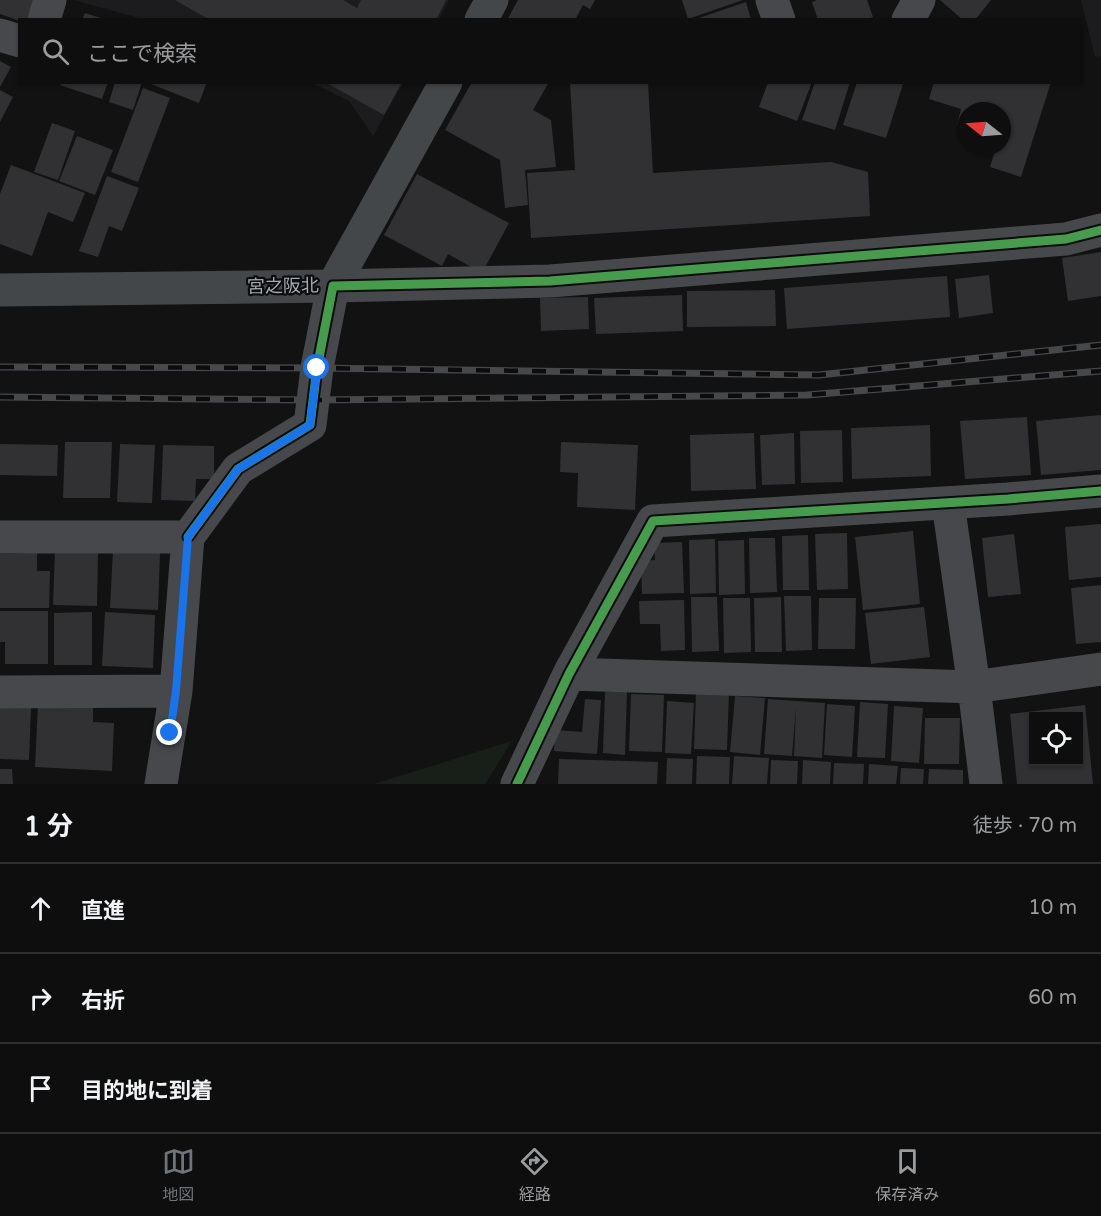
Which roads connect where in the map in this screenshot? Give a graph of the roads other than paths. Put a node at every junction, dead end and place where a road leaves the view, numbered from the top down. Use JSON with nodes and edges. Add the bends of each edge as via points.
{"nodes":[{"id":1,"x":50,"y":0,"type":"edge"},
{"id":2,"x":492,"y":0,"type":"edge"},
{"id":3,"x":772,"y":0,"type":"edge"},
{"id":4,"x":919,"y":0,"type":"edge"},
{"id":5,"x":45,"y":18,"type":"edge"},
{"id":6,"x":482,"y":18,"type":"edge"},
{"id":7,"x":779,"y":18,"type":"edge"},
{"id":8,"x":909,"y":18,"type":"edge"},
{"id":9,"x":0,"y":35,"type":"edge"},
{"id":10,"x":18,"y":40,"type":"edge"},
{"id":11,"x":445,"y":84,"type":"edge"},
{"id":12,"x":1101,"y":230,"type":"edge"},
{"id":13,"x":333,"y":286,"type":"junction"},
{"id":14,"x":0,"y":290,"type":"edge"},
{"id":15,"x":1101,"y":491,"type":"edge"},
{"id":16,"x":948,"y":503,"type":"junction"},
{"id":17,"x":0,"y":537,"type":"edge"},
{"id":18,"x":188,"y":537,"type":"junction"},
{"id":19,"x":1101,"y":669,"type":"edge"},
{"id":20,"x":569,"y":674,"type":"junction"},
{"id":21,"x":974,"y":687,"type":"junction"},
{"id":22,"x":176,"y":691,"type":"junction"},
{"id":23,"x":0,"y":692,"type":"edge"},
{"id":24,"x":161,"y":784,"type":"edge"},
{"id":25,"x":517,"y":784,"type":"edge"},
{"id":26,"x":986,"y":784,"type":"edge"}],
"edges":[{"from":1,"to":5,"type":"street"},
{"from":2,"to":6,"type":"street"},
{"from":3,"to":7,"type":"street"},
{"from":4,"to":8,"type":"street"},
{"from":9,"to":10,"type":"street"},
{"from":11,"to":13,"type":"street","name":"宮之阪北"},
{"from":12,"to":13,"type":"street","via":[[1066,239],[550,281]]},
{"from":13,"to":14,"type":"street","name":"宮之阪北"},
{"from":13,"to":18,"type":"street","via":[[310,425],[238,469]]},
{"from":15,"to":16,"type":"street"},
{"from":16,"to":20,"type":"street","via":[[653,521]]},
{"from":16,"to":21,"type":"street"},
{"from":17,"to":18,"type":"street"},
{"from":18,"to":22,"type":"street"},
{"from":19,"to":21,"type":"street"},
{"from":20,"to":21,"type":"street"},
{"from":20,"to":25,"type":"street"},
{"from":21,"to":26,"type":"street"},
{"from":22,"to":23,"type":"street"},
{"from":22,"to":24,"type":"street"}]}
